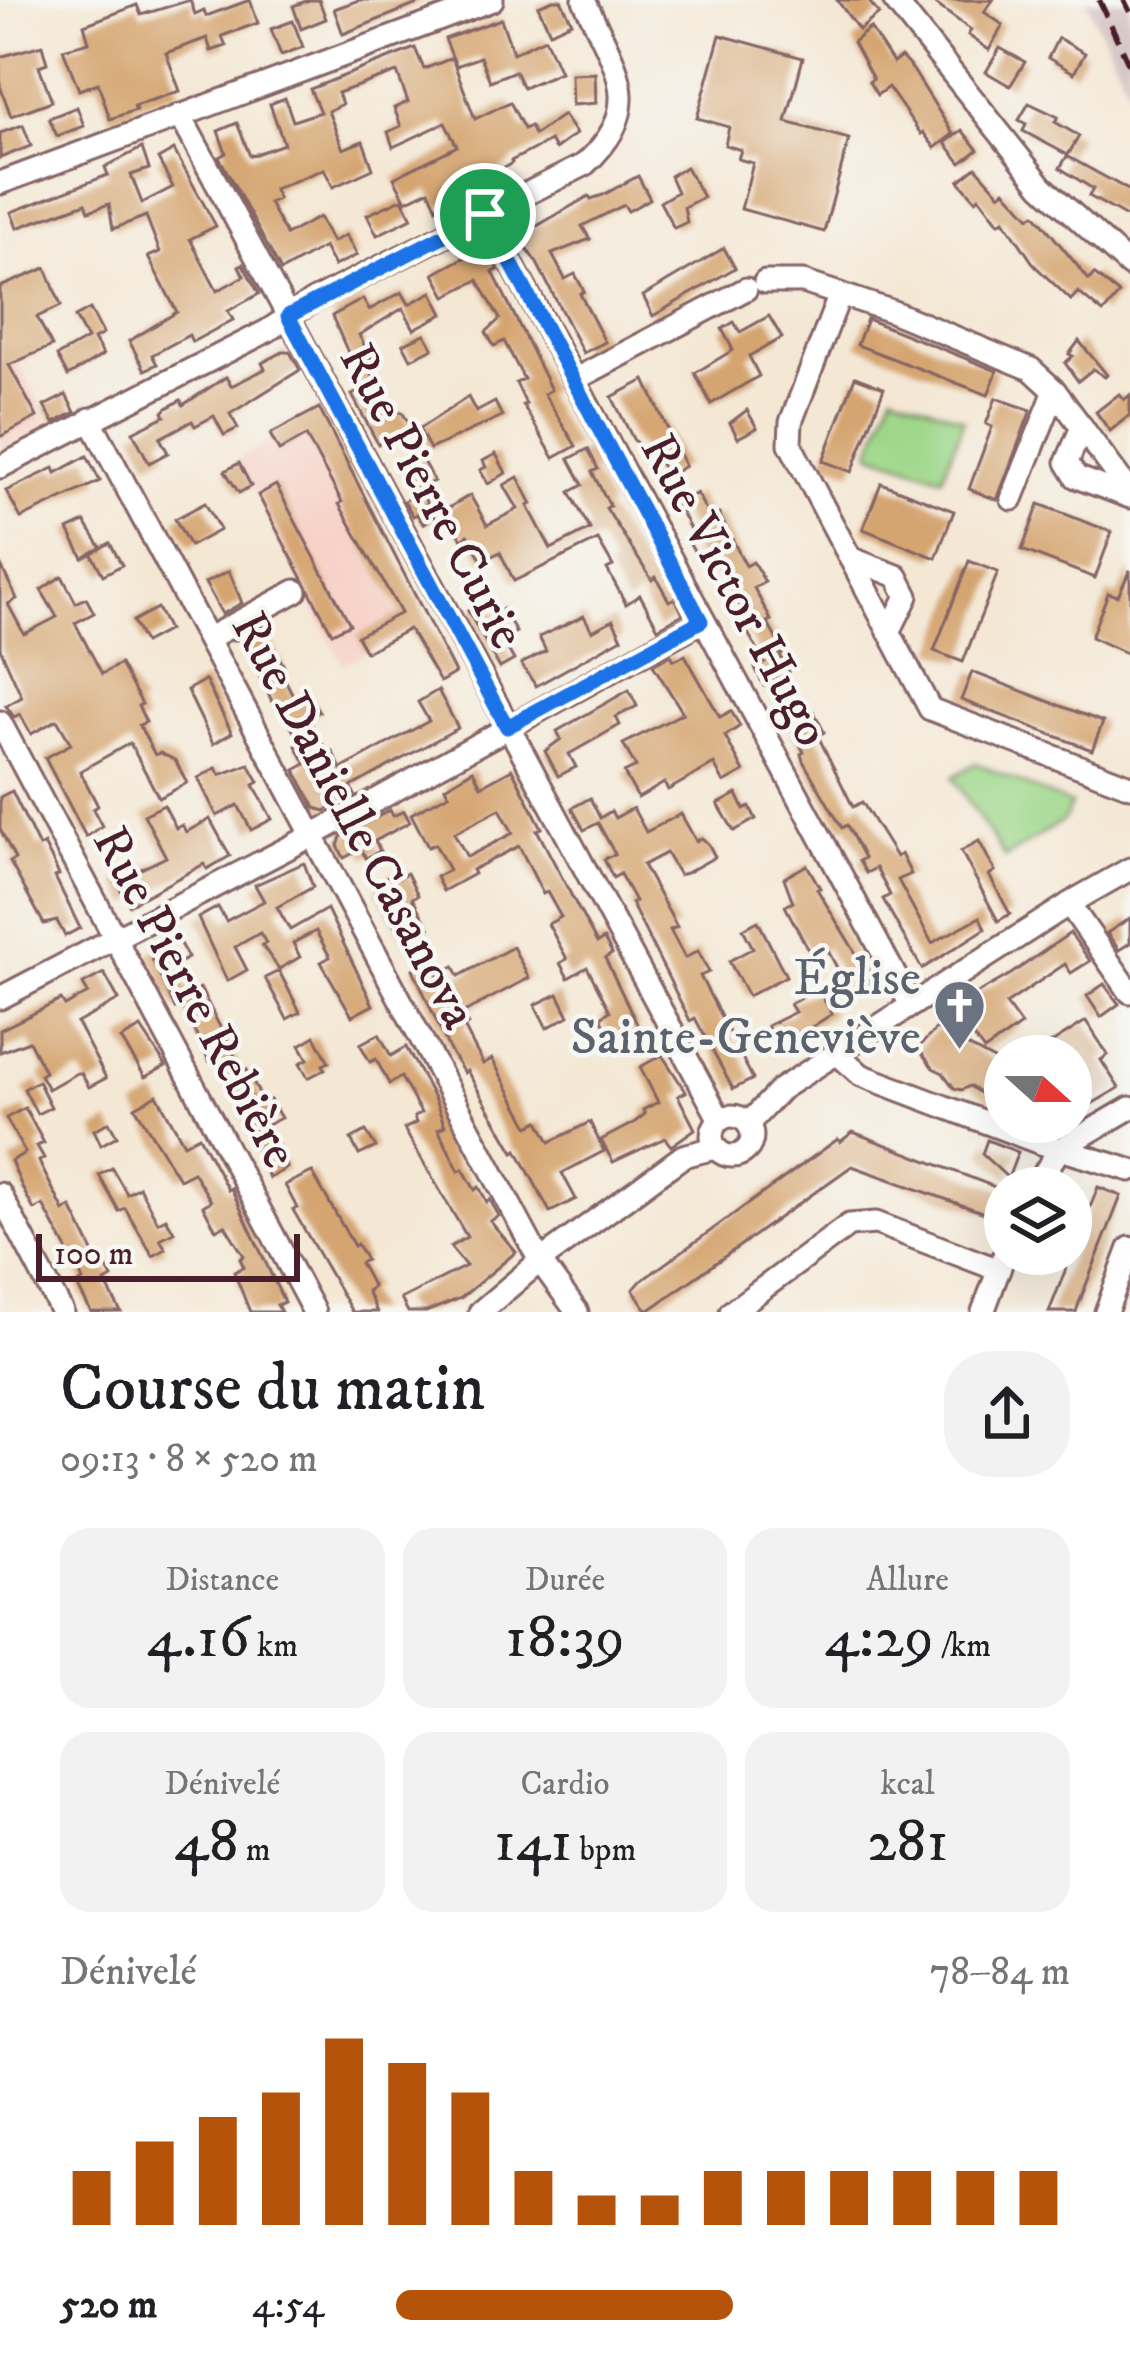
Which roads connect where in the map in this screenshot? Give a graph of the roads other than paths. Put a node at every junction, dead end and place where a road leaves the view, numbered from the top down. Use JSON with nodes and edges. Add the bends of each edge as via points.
{"nodes":[{"id":1,"x":492,"y":0,"type":"edge"},
{"id":2,"x":584,"y":0,"type":"edge"},
{"id":3,"x":893,"y":0,"type":"edge"},
{"id":4,"x":180,"y":115,"type":"junction"},
{"id":5,"x":0,"y":183,"type":"edge"},
{"id":6,"x":485,"y":214,"type":"junction"},
{"id":7,"x":1130,"y":266,"type":"edge"},
{"id":8,"x":840,"y":294,"type":"junction"},
{"id":9,"x":288,"y":316,"type":"junction"},
{"id":10,"x":574,"y":380,"type":"junction"},
{"id":11,"x":1055,"y":391,"type":"junction"},
{"id":12,"x":90,"y":419,"type":"junction"},
{"id":13,"x":1082,"y":427,"type":"junction"},
{"id":14,"x":0,"y":467,"type":"edge"},
{"id":15,"x":1130,"y":494,"type":"edge"},
{"id":16,"x":1012,"y":499,"type":"dead end"},
{"id":17,"x":850,"y":558,"type":"junction"},
{"id":18,"x":296,"y":591,"type":"dead end"},
{"id":19,"x":701,"y":621,"type":"junction"},
{"id":20,"x":889,"y":632,"type":"junction"},
{"id":21,"x":209,"y":638,"type":"junction"},
{"id":22,"x":0,"y":722,"type":"edge"},
{"id":23,"x":507,"y":727,"type":"junction"},
{"id":24,"x":1130,"y":786,"type":"edge"},
{"id":25,"x":315,"y":834,"type":"junction"},
{"id":26,"x":1130,"y":868,"type":"edge"},
{"id":27,"x":1069,"y":904,"type":"junction"},
{"id":28,"x":116,"y":937,"type":"junction"},
{"id":29,"x":1130,"y":992,"type":"edge"},
{"id":30,"x":0,"y":998,"type":"edge"},
{"id":31,"x":910,"y":1005,"type":"junction"},
{"id":32,"x":839,"y":1055,"type":"junction"},
{"id":33,"x":1130,"y":1108,"type":"edge"},
{"id":34,"x":720,"y":1120,"type":"junction"},
{"id":35,"x":748,"y":1124,"type":"junction"},
{"id":36,"x":715,"y":1148,"type":"junction"},
{"id":37,"x":1060,"y":1149,"type":"junction"},
{"id":38,"x":1048,"y":1167,"type":"edge"},
{"id":39,"x":1130,"y":1170,"type":"edge"},
{"id":40,"x":0,"y":1194,"type":"edge"},
{"id":41,"x":1130,"y":1248,"type":"edge"},
{"id":42,"x":984,"y":1256,"type":"edge"},
{"id":43,"x":540,"y":1261,"type":"junction"},
{"id":44,"x":997,"y":1275,"type":"edge"},
{"id":45,"x":62,"y":1312,"type":"edge"},
{"id":46,"x":314,"y":1312,"type":"edge"},
{"id":47,"x":480,"y":1312,"type":"edge"},
{"id":48,"x":577,"y":1312,"type":"edge"},
{"id":49,"x":731,"y":1312,"type":"edge"},
{"id":50,"x":983,"y":1312,"type":"edge"},
{"id":51,"x":1108,"y":1312,"type":"edge"}],
"edges":[{"from":1,"to":4,"type":"street"},
{"from":2,"to":6,"type":"street","via":[[621,79],[615,133],[584,165]]},
{"from":3,"to":7,"type":"street","via":[[1042,186]]},
{"from":4,"to":5,"type":"street"},
{"from":4,"to":9,"type":"street","name":"Rue Pierre Curie"},
{"from":6,"to":9,"type":"street"},
{"from":6,"to":10,"type":"street","name":"Rue Victor Hugo"},
{"from":8,"to":10,"type":"street","via":[[803,282],[756,285]]},
{"from":8,"to":11,"type":"street","via":[[1031,369]]},
{"from":8,"to":17,"type":"street","via":[[791,422],[790,444]]},
{"from":9,"to":12,"type":"street"},
{"from":9,"to":23,"type":"street","name":"Rue Pierre Curie"},
{"from":10,"to":19,"type":"street","name":"Rue Victor Hugo"},
{"from":11,"to":13,"type":"street"},
{"from":11,"to":16,"type":"street"},
{"from":12,"to":14,"type":"street"},
{"from":12,"to":21,"type":"street","name":"Rue Danielle Casanova"},
{"from":13,"to":15,"type":"street"},
{"from":13,"to":15,"type":"street","via":[[1067,462],[1076,478]]},
{"from":17,"to":20,"type":"street"},
{"from":17,"to":20,"type":"street","via":[[897,576],[907,596]]},
{"from":18,"to":21,"type":"street"},
{"from":19,"to":23,"type":"street"},
{"from":19,"to":31,"type":"street","name":"Rue Victor Hugo"},
{"from":20,"to":24,"type":"street","via":[[930,709]]},
{"from":21,"to":25,"type":"street","name":"Rue Danielle Casanova"},
{"from":22,"to":28,"type":"street","name":"Rue Pierre Rebière"},
{"from":23,"to":25,"type":"street"},
{"from":23,"to":34,"type":"street","name":"Rue Pierre Curie"},
{"from":25,"to":28,"type":"street"},
{"from":25,"to":43,"type":"street","name":"Rue Danielle Casanova"},
{"from":26,"to":27,"type":"street"},
{"from":27,"to":29,"type":"street"},
{"from":27,"to":31,"type":"street"},
{"from":28,"to":30,"type":"street"},
{"from":28,"to":46,"type":"street","name":"Rue Pierre Rebière"},
{"from":31,"to":32,"type":"street"},
{"from":32,"to":35,"type":"street","via":[[781,1089]]},
{"from":32,"to":37,"type":"street","via":[[861,1075]]},
{"from":33,"to":37,"type":"street"},
{"from":34,"to":35,"type":"street"},
{"from":34,"to":36,"type":"street","via":[[712,1130]]},
{"from":35,"to":36,"type":"street","via":[[751,1144],[742,1154]]},
{"from":36,"to":43,"type":"street","via":[[683,1156]]},
{"from":37,"to":38,"type":"street"},
{"from":37,"to":39,"type":"street"},
{"from":40,"to":45,"type":"street"},
{"from":41,"to":51,"type":"street"},
{"from":42,"to":49,"type":"street","via":[[876,1223],[849,1225]]},
{"from":43,"to":47,"type":"street"},
{"from":43,"to":48,"type":"street","name":"Rue Danielle Casanova"},
{"from":44,"to":50,"type":"street"}]}
